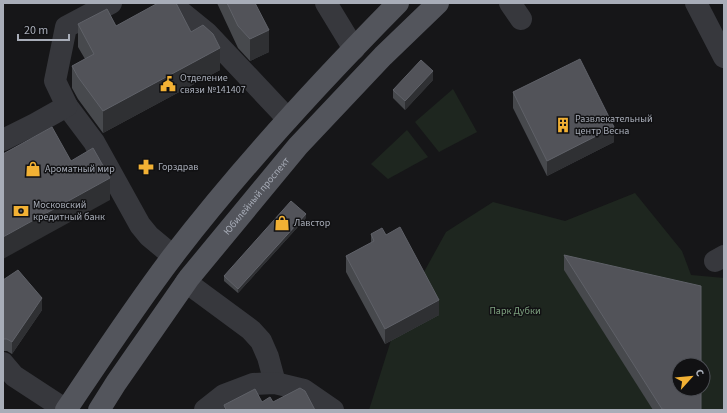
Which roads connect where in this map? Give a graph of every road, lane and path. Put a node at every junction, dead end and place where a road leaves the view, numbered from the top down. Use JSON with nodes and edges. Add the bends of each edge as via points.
{"nodes":[{"id":1,"x":111,"y":3,"type":"edge"},
{"id":2,"x":170,"y":3,"type":"edge"},
{"id":3,"x":326,"y":3,"type":"edge"},
{"id":4,"x":398,"y":3,"type":"edge"},
{"id":5,"x":438,"y":3,"type":"edge"},
{"id":6,"x":696,"y":3,"type":"edge"},
{"id":7,"x":354,"y":48,"type":"junction"},
{"id":8,"x":724,"y":57,"type":"edge"},
{"id":9,"x":67,"y":106,"type":"junction"},
{"id":10,"x":288,"y":119,"type":"junction"},
{"id":11,"x":3,"y":140,"type":"edge"},
{"id":12,"x":173,"y":256,"type":"junction"},
{"id":13,"x":186,"y":282,"type":"junction"},
{"id":14,"x":3,"y":363,"type":"edge"},
{"id":15,"x":275,"y":383,"type":"junction"},
{"id":16,"x":66,"y":410,"type":"edge"},
{"id":17,"x":99,"y":410,"type":"edge"},
{"id":18,"x":205,"y":410,"type":"edge"},
{"id":19,"x":333,"y":410,"type":"edge"}],
"edges":[{"from":1,"to":9,"type":"lane","via":[[66,27],[55,81]]},
{"from":2,"to":10,"type":"lane","via":[[207,33]]},
{"from":3,"to":7,"type":"lane"},
{"from":4,"to":7,"type":"main road"},
{"from":5,"to":13,"type":"main road","name":"Юбилейный проспект","via":[[298,146]]},
{"from":6,"to":8,"type":"lane"},
{"from":7,"to":10,"type":"main road"},
{"from":9,"to":11,"type":"lane"},
{"from":9,"to":12,"type":"lane","via":[[94,142],[140,226]]},
{"from":10,"to":12,"type":"main road","via":[[235,179]]},
{"from":12,"to":16,"type":"main road","via":[[119,330]]},
{"from":13,"to":15,"type":"lane","via":[[243,323],[261,341]]},
{"from":13,"to":17,"type":"main road","name":"Юбилейный проспект"},
{"from":14,"to":16,"type":"lane","via":[[14,376]]},
{"from":15,"to":18,"type":"lane","via":[[253,384],[224,395]]},
{"from":15,"to":19,"type":"lane","via":[[304,390]]}]}
